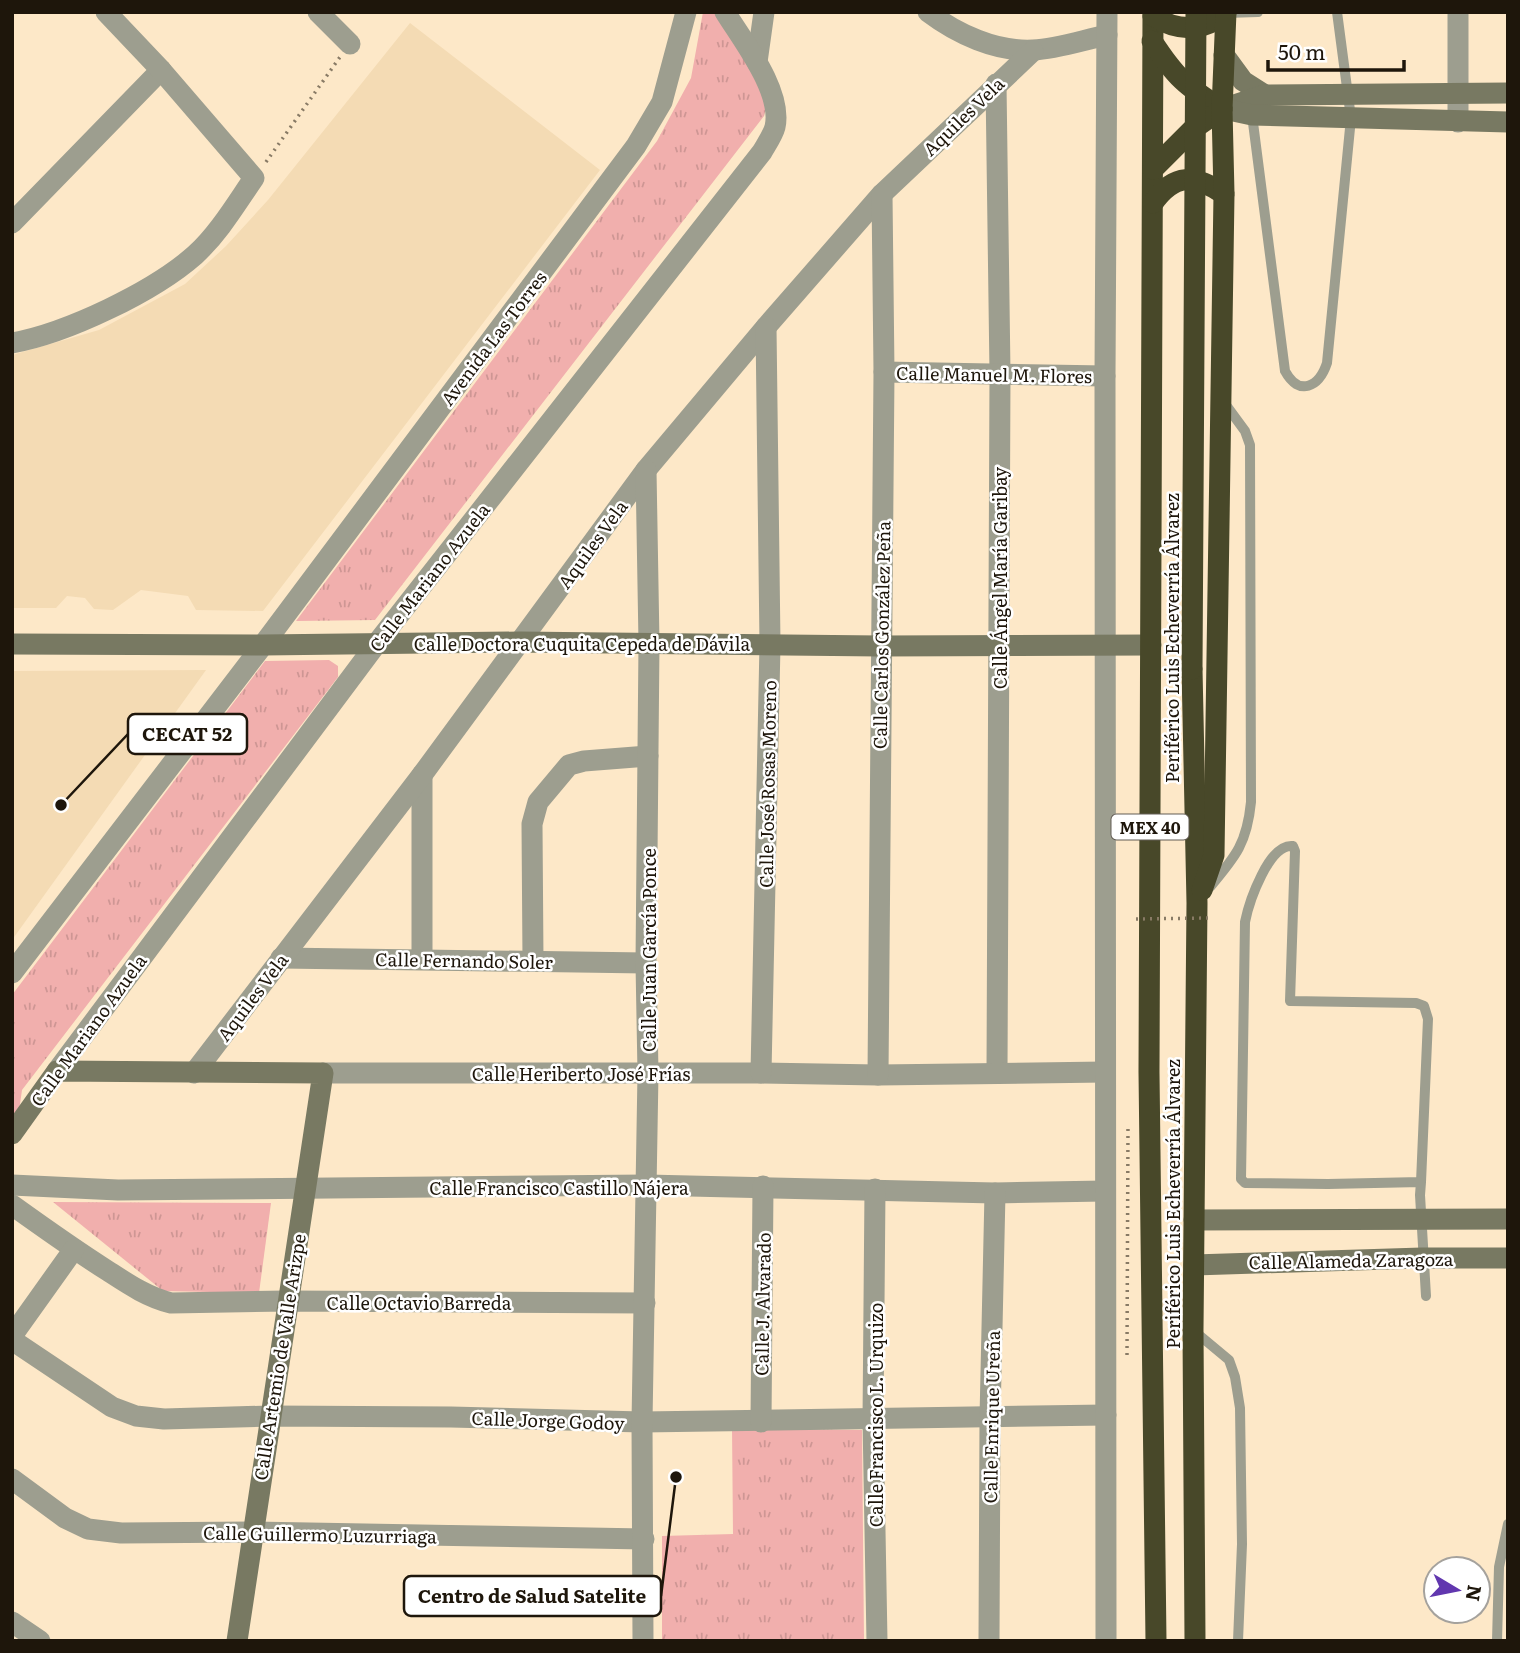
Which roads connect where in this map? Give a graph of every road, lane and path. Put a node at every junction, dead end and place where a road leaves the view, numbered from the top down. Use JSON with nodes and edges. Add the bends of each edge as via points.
{"nodes":[{"id":1,"x":106,"y":12,"type":"edge"},
{"id":2,"x":318,"y":12,"type":"edge"},
{"id":3,"x":686,"y":12,"type":"edge"},
{"id":4,"x":725,"y":12,"type":"edge"},
{"id":5,"x":764,"y":12,"type":"edge"},
{"id":6,"x":928,"y":12,"type":"edge"},
{"id":7,"x":1107,"y":12,"type":"edge"},
{"id":8,"x":1196,"y":12,"type":"edge"},
{"id":9,"x":1258,"y":12,"type":"edge"},
{"id":10,"x":1336,"y":12,"type":"edge"},
{"id":11,"x":1458,"y":12,"type":"edge"},
{"id":12,"x":1226,"y":13,"type":"edge"},
{"id":13,"x":1153,"y":14,"type":"edge"},
{"id":14,"x":1107,"y":36,"type":"junction"},
{"id":15,"x":1152,"y":41,"type":"junction"},
{"id":16,"x":350,"y":44,"type":"joint"},
{"id":17,"x":1033,"y":51,"type":"junction"},
{"id":18,"x":1224,"y":55,"type":"junction"},
{"id":19,"x":757,"y":62,"type":"junction"},
{"id":20,"x":162,"y":70,"type":"junction"},
{"id":21,"x":996,"y":84,"type":"junction"},
{"id":22,"x":1508,"y":93,"type":"edge"},
{"id":23,"x":1457,"y":94,"type":"junction"},
{"id":24,"x":1265,"y":95,"type":"junction"},
{"id":25,"x":1346,"y":95,"type":"junction"},
{"id":26,"x":1222,"y":109,"type":"junction"},
{"id":27,"x":1252,"y":115,"type":"junction"},
{"id":28,"x":1351,"y":118,"type":"junction"},
{"id":29,"x":1458,"y":122,"type":"junction"},
{"id":30,"x":1508,"y":122,"type":"edge"},
{"id":31,"x":1153,"y":169,"type":"junction"},
{"id":32,"x":254,"y":178,"type":"junction"},
{"id":33,"x":882,"y":194,"type":"junction"},
{"id":34,"x":1224,"y":194,"type":"junction"},
{"id":35,"x":1153,"y":203,"type":"junction"},
{"id":36,"x":12,"y":223,"type":"edge"},
{"id":37,"x":766,"y":327,"type":"junction"},
{"id":38,"x":12,"y":343,"type":"edge"},
{"id":39,"x":884,"y":372,"type":"junction"},
{"id":40,"x":1000,"y":373,"type":"junction"},
{"id":41,"x":1105,"y":376,"type":"junction"},
{"id":42,"x":1220,"y":397,"type":"junction"},
{"id":43,"x":646,"y":470,"type":"junction"},
{"id":44,"x":520,"y":642,"type":"junction"},
{"id":45,"x":377,"y":643,"type":"junction"},
{"id":46,"x":649,"y":643,"type":"junction"},
{"id":47,"x":12,"y":644,"type":"edge"},
{"id":48,"x":770,"y":644,"type":"junction"},
{"id":49,"x":263,"y":645,"type":"junction"},
{"id":50,"x":998,"y":645,"type":"junction"},
{"id":51,"x":1152,"y":645,"type":"junction"},
{"id":52,"x":880,"y":646,"type":"junction"},
{"id":53,"x":1106,"y":646,"type":"junction"},
{"id":54,"x":648,"y":756,"type":"junction"},
{"id":55,"x":422,"y":775,"type":"junction"},
{"id":56,"x":1203,"y":910,"type":"junction"},
{"id":57,"x":1136,"y":919,"type":"dead end"},
{"id":58,"x":281,"y":958,"type":"junction"},
{"id":59,"x":422,"y":960,"type":"junction"},
{"id":60,"x":533,"y":961,"type":"junction"},
{"id":61,"x":646,"y":963,"type":"junction"},
{"id":62,"x":12,"y":973,"type":"edge"},
{"id":63,"x":57,"y":1071,"type":"junction"},
{"id":64,"x":997,"y":1072,"type":"junction"},
{"id":65,"x":1105,"y":1072,"type":"junction"},
{"id":66,"x":194,"y":1073,"type":"junction"},
{"id":67,"x":323,"y":1073,"type":"junction"},
{"id":68,"x":648,"y":1073,"type":"junction"},
{"id":69,"x":761,"y":1073,"type":"junction"},
{"id":70,"x":878,"y":1075,"type":"junction"},
{"id":71,"x":12,"y":1134,"type":"edge"},
{"id":72,"x":1422,"y":1182,"type":"junction"},
{"id":73,"x":12,"y":1185,"type":"edge"},
{"id":74,"x":647,"y":1185,"type":"junction"},
{"id":75,"x":763,"y":1186,"type":"junction"},
{"id":76,"x":304,"y":1189,"type":"junction"},
{"id":77,"x":875,"y":1189,"type":"junction"},
{"id":78,"x":1105,"y":1191,"type":"junction"},
{"id":79,"x":995,"y":1193,"type":"junction"},
{"id":80,"x":12,"y":1205,"type":"edge"},
{"id":81,"x":1420,"y":1219,"type":"junction"},
{"id":82,"x":1508,"y":1219,"type":"edge"},
{"id":83,"x":1195,"y":1220,"type":"junction"},
{"id":84,"x":74,"y":1249,"type":"junction"},
{"id":85,"x":1422,"y":1258,"type":"junction"},
{"id":86,"x":1508,"y":1258,"type":"edge"},
{"id":87,"x":1194,"y":1265,"type":"junction"},
{"id":88,"x":1426,"y":1296,"type":"dead end"},
{"id":89,"x":287,"y":1301,"type":"junction"},
{"id":90,"x":645,"y":1303,"type":"junction"},
{"id":91,"x":1194,"y":1330,"type":"junction"},
{"id":92,"x":12,"y":1338,"type":"edge"},
{"id":93,"x":1105,"y":1415,"type":"junction"},
{"id":94,"x":269,"y":1416,"type":"junction"},
{"id":95,"x":990,"y":1418,"type":"junction"},
{"id":96,"x":873,"y":1420,"type":"junction"},
{"id":97,"x":642,"y":1422,"type":"junction"},
{"id":98,"x":761,"y":1422,"type":"junction"},
{"id":99,"x":12,"y":1479,"type":"edge"},
{"id":100,"x":1508,"y":1524,"type":"edge"},
{"id":101,"x":252,"y":1532,"type":"junction"},
{"id":102,"x":644,"y":1539,"type":"junction"},
{"id":103,"x":12,"y":1622,"type":"edge"},
{"id":104,"x":40,"y":1641,"type":"edge"},
{"id":105,"x":237,"y":1641,"type":"edge"},
{"id":106,"x":643,"y":1641,"type":"edge"},
{"id":107,"x":877,"y":1641,"type":"edge"},
{"id":108,"x":989,"y":1641,"type":"edge"},
{"id":109,"x":1106,"y":1641,"type":"edge"},
{"id":110,"x":1156,"y":1641,"type":"edge"},
{"id":111,"x":1195,"y":1641,"type":"edge"},
{"id":112,"x":1238,"y":1641,"type":"edge"},
{"id":113,"x":1497,"y":1641,"type":"edge"}],
"edges":[{"from":1,"to":20,"type":"street"},
{"from":2,"to":16,"type":"street"},
{"from":3,"to":49,"type":"street","name":"Avenida Las Torres","via":[[662,102],[636,146]]},
{"from":4,"to":19,"type":"street","name":"Calle Mariano Azuela"},
{"from":5,"to":19,"type":"street"},
{"from":6,"to":17,"type":"street","via":[[980,41]]},
{"from":7,"to":14,"type":"street"},
{"from":8,"to":56,"type":"highway","name":"Periférico Luis Echeverría Álvarez","number":"MEX 40","bridge":true,"via":[[1192,669]]},
{"from":9,"to":12,"type":"lane"},
{"from":10,"to":25,"type":"lane"},
{"from":11,"to":23,"type":"street"},
{"from":12,"to":13,"type":"highway","via":[[1209,24],[1190,28],[1170,25]]},
{"from":12,"to":18,"type":"highway"},
{"from":13,"to":15,"type":"highway","name":"Periférico Luis Echeverría Álvarez","number":"MEX 40"},
{"from":14,"to":17,"type":"street"},
{"from":14,"to":41,"type":"street"},
{"from":15,"to":26,"type":"highway","via":[[1180,80]]},
{"from":15,"to":31,"type":"highway","name":"Periférico Luis Echeverría Álvarez","number":"MEX 40"},
{"from":16,"to":32,"type":"path"},
{"from":17,"to":21,"type":"street","name":"Aquiles Vela"},
{"from":18,"to":24,"type":"street","via":[[1243,81]]},
{"from":18,"to":26,"type":"highway"},
{"from":19,"to":45,"type":"street","name":"Calle Mariano Azuela","via":[[774,97],[775,127],[762,152]]},
{"from":20,"to":32,"type":"street"},
{"from":20,"to":36,"type":"street"},
{"from":21,"to":33,"type":"street","name":"Aquiles Vela"},
{"from":21,"to":40,"type":"street","name":"Calle Ángel María Garibay"},
{"from":22,"to":23,"type":"street"},
{"from":23,"to":25,"type":"street"},
{"from":23,"to":29,"type":"street"},
{"from":24,"to":25,"type":"street"},
{"from":24,"to":26,"type":"street"},
{"from":25,"to":28,"type":"lane"},
{"from":26,"to":27,"type":"street"},
{"from":26,"to":31,"type":"highway","via":[[1185,136]]},
{"from":26,"to":34,"type":"highway"},
{"from":27,"to":28,"type":"street"},
{"from":27,"to":28,"type":"lane","via":[[1285,371],[1290,381],[1301,386],[1313,385],[1327,363]]},
{"from":28,"to":29,"type":"street"},
{"from":29,"to":30,"type":"street"},
{"from":31,"to":35,"type":"highway","name":"Periférico Luis Echeverría Álvarez","number":"MEX 40"},
{"from":32,"to":38,"type":"street","via":[[196,254],[172,273],[94,315]]},
{"from":33,"to":37,"type":"street","name":"Aquiles Vela"},
{"from":33,"to":39,"type":"street","name":"Calle Carlos González Peña"},
{"from":34,"to":35,"type":"highway","via":[[1201,180],[1188,180],[1162,189]]},
{"from":34,"to":42,"type":"highway"},
{"from":35,"to":51,"type":"highway","name":"Periférico Luis Echeverría Álvarez","number":"MEX 40"},
{"from":37,"to":43,"type":"street","name":"Aquiles Vela"},
{"from":37,"to":48,"type":"street","name":"Calle José Rosas Moreno"},
{"from":39,"to":40,"type":"street","name":"Calle Manuel M. Flores"},
{"from":39,"to":52,"type":"street","name":"Calle Carlos González Peña"},
{"from":40,"to":41,"type":"street","name":"Calle Manuel M. Flores"},
{"from":40,"to":50,"type":"street","name":"Calle Ángel María Garibay"},
{"from":41,"to":53,"type":"street"},
{"from":42,"to":56,"type":"highway","via":[[1214,855]]},
{"from":42,"to":56,"type":"lane","via":[[1245,431],[1251,454],[1251,802],[1242,845]]},
{"from":43,"to":44,"type":"street","name":"Aquiles Vela"},
{"from":43,"to":46,"type":"street","name":"Calle Juan García Ponce"},
{"from":44,"to":45,"type":"street","name":"Calle Doctora Cuquita Cepeda de Dávila"},
{"from":44,"to":46,"type":"street","name":"Calle Doctora Cuquita Cepeda de Dávila"},
{"from":44,"to":55,"type":"street","name":"Aquiles Vela"},
{"from":45,"to":49,"type":"street","name":"Calle Doctora Cuquita Cepeda de Dávila"},
{"from":45,"to":63,"type":"street","name":"Calle Mariano Azuela"},
{"from":46,"to":48,"type":"street","name":"Calle Doctora Cuquita Cepeda de Dávila"},
{"from":46,"to":54,"type":"street","name":"Calle Juan García Ponce"},
{"from":47,"to":49,"type":"street","name":"Calle Doctora Cuquita Cepeda de Dávila"},
{"from":48,"to":52,"type":"street","name":"Calle Doctora Cuquita Cepeda de Dávila"},
{"from":48,"to":69,"type":"street","name":"Calle José Rosas Moreno"},
{"from":49,"to":62,"type":"street","name":"Avenida Las Torres"},
{"from":50,"to":52,"type":"street","name":"Calle Doctora Cuquita Cepeda de Dávila"},
{"from":50,"to":53,"type":"street","name":"Calle Doctora Cuquita Cepeda de Dávila"},
{"from":50,"to":64,"type":"street","name":"Calle Ángel María Garibay"},
{"from":51,"to":53,"type":"street","name":"Calle Doctora Cuquita Cepeda de Dávila"},
{"from":51,"to":110,"type":"highway","name":"Periférico Luis Echeverría Álvarez","number":"MEX 40","via":[[1149,1072]]},
{"from":52,"to":70,"type":"street","name":"Calle Carlos González Peña"},
{"from":53,"to":65,"type":"street"},
{"from":54,"to":60,"type":"street","via":[[575,762],[538,803],[533,824]]},
{"from":54,"to":61,"type":"street","name":"Calle Juan García Ponce"},
{"from":55,"to":58,"type":"street","name":"Aquiles Vela"},
{"from":55,"to":59,"type":"street"},
{"from":56,"to":57,"type":"path","bridge":true},
{"from":56,"to":83,"type":"highway","name":"Periférico Luis Echeverría Álvarez","number":"MEX 40"},
{"from":58,"to":59,"type":"street","name":"Calle Fernando Soler"},
{"from":58,"to":66,"type":"street","name":"Aquiles Vela"},
{"from":59,"to":60,"type":"street","name":"Calle Fernando Soler"},
{"from":60,"to":61,"type":"street","name":"Calle Fernando Soler"},
{"from":61,"to":68,"type":"street","name":"Calle Juan García Ponce"},
{"from":63,"to":66,"type":"street","name":"Calle Heriberto José Frías"},
{"from":63,"to":71,"type":"street","name":"Calle Mariano Azuela"},
{"from":64,"to":65,"type":"street","name":"Calle Heriberto José Frías"},
{"from":64,"to":70,"type":"street","name":"Calle Heriberto José Frías"},
{"from":65,"to":78,"type":"street"},
{"from":66,"to":67,"type":"street","name":"Calle Heriberto José Frías"},
{"from":67,"to":68,"type":"street","name":"Calle Heriberto José Frías"},
{"from":67,"to":76,"type":"street","name":"Calle Artemio de Valle Arizpe"},
{"from":68,"to":69,"type":"street","name":"Calle Heriberto José Frías"},
{"from":68,"to":74,"type":"street","name":"Calle Juan García Ponce"},
{"from":69,"to":70,"type":"street","name":"Calle Heriberto José Frías"},
{"from":72,"to":72,"type":"lane","via":[[1285,1184],[1245,1183],[1241,1179],[1245,922],[1274,854],[1283,847],[1295,850],[1290,1001],[1416,1003],[1427,1013]]},
{"from":72,"to":81,"type":"lane"},
{"from":73,"to":76,"type":"street","name":"Calle Francisco Castillo Nájera","via":[[79,1190]]},
{"from":74,"to":75,"type":"street","name":"Calle Francisco Castillo Nájera"},
{"from":74,"to":76,"type":"street","name":"Calle Francisco Castillo Nájera"},
{"from":74,"to":90,"type":"street","name":"Calle Juan García Ponce"},
{"from":75,"to":77,"type":"street","name":"Calle Francisco Castillo Nájera"},
{"from":75,"to":98,"type":"street","name":"Calle J. Alvarado"},
{"from":76,"to":89,"type":"street","name":"Calle Artemio de Valle Arizpe"},
{"from":77,"to":79,"type":"street","name":"Calle Francisco Castillo Nájera"},
{"from":77,"to":96,"type":"street","name":"Calle Francisco L. Urquizo"},
{"from":78,"to":79,"type":"street","name":"Calle Francisco Castillo Nájera"},
{"from":78,"to":93,"type":"street"},
{"from":79,"to":95,"type":"street","name":"Calle Enrique Ureña"},
{"from":80,"to":84,"type":"street","name":"Calle Octavio Barreda"},
{"from":81,"to":82,"type":"street"},
{"from":81,"to":83,"type":"street"},
{"from":81,"to":85,"type":"lane"},
{"from":83,"to":87,"type":"highway","name":"Periférico Luis Echeverría Álvarez","number":"MEX 40"},
{"from":84,"to":89,"type":"street","name":"Calle Octavio Barreda","via":[[140,1291],[171,1303]]},
{"from":84,"to":92,"type":"street"},
{"from":85,"to":86,"type":"street","name":"Calle Alameda Zaragoza"},
{"from":85,"to":87,"type":"street","name":"Calle Alameda Zaragoza"},
{"from":85,"to":88,"type":"lane"},
{"from":87,"to":91,"type":"highway","name":"Periférico Luis Echeverría Álvarez","number":"MEX 40"},
{"from":89,"to":90,"type":"street","name":"Calle Octavio Barreda"},
{"from":89,"to":94,"type":"street","name":"Calle Artemio de Valle Arizpe"},
{"from":90,"to":97,"type":"street","name":"Calle Juan García Ponce"},
{"from":91,"to":111,"type":"highway","name":"Periférico Luis Echeverría Álvarez","number":"MEX 40"},
{"from":91,"to":112,"type":"lane","via":[[1229,1360],[1240,1408]]},
{"from":92,"to":94,"type":"street","name":"Calle Jorge Godoy","via":[[112,1407],[136,1416]]},
{"from":93,"to":95,"type":"street","name":"Calle Jorge Godoy"},
{"from":93,"to":109,"type":"street"},
{"from":94,"to":97,"type":"street","name":"Calle Jorge Godoy"},
{"from":94,"to":101,"type":"street","name":"Calle Artemio de Valle Arizpe"},
{"from":95,"to":96,"type":"street","name":"Calle Jorge Godoy"},
{"from":95,"to":108,"type":"street","name":"Calle Enrique Ureña"},
{"from":96,"to":98,"type":"street","name":"Calle Jorge Godoy"},
{"from":96,"to":107,"type":"street","name":"Calle Francisco L. Urquizo"},
{"from":97,"to":98,"type":"street","name":"Calle Jorge Godoy"},
{"from":97,"to":102,"type":"street","name":"Calle Juan García Ponce"},
{"from":99,"to":101,"type":"street","name":"Calle Guillermo Luzurriaga","via":[[88,1529]]},
{"from":100,"to":113,"type":"lane","via":[[1499,1567]]},
{"from":101,"to":102,"type":"street","name":"Calle Guillermo Luzurriaga"},
{"from":101,"to":105,"type":"street","name":"Calle Artemio de Valle Arizpe"},
{"from":102,"to":106,"type":"street","name":"Calle Juan García Ponce"},
{"from":103,"to":104,"type":"street"}]}
